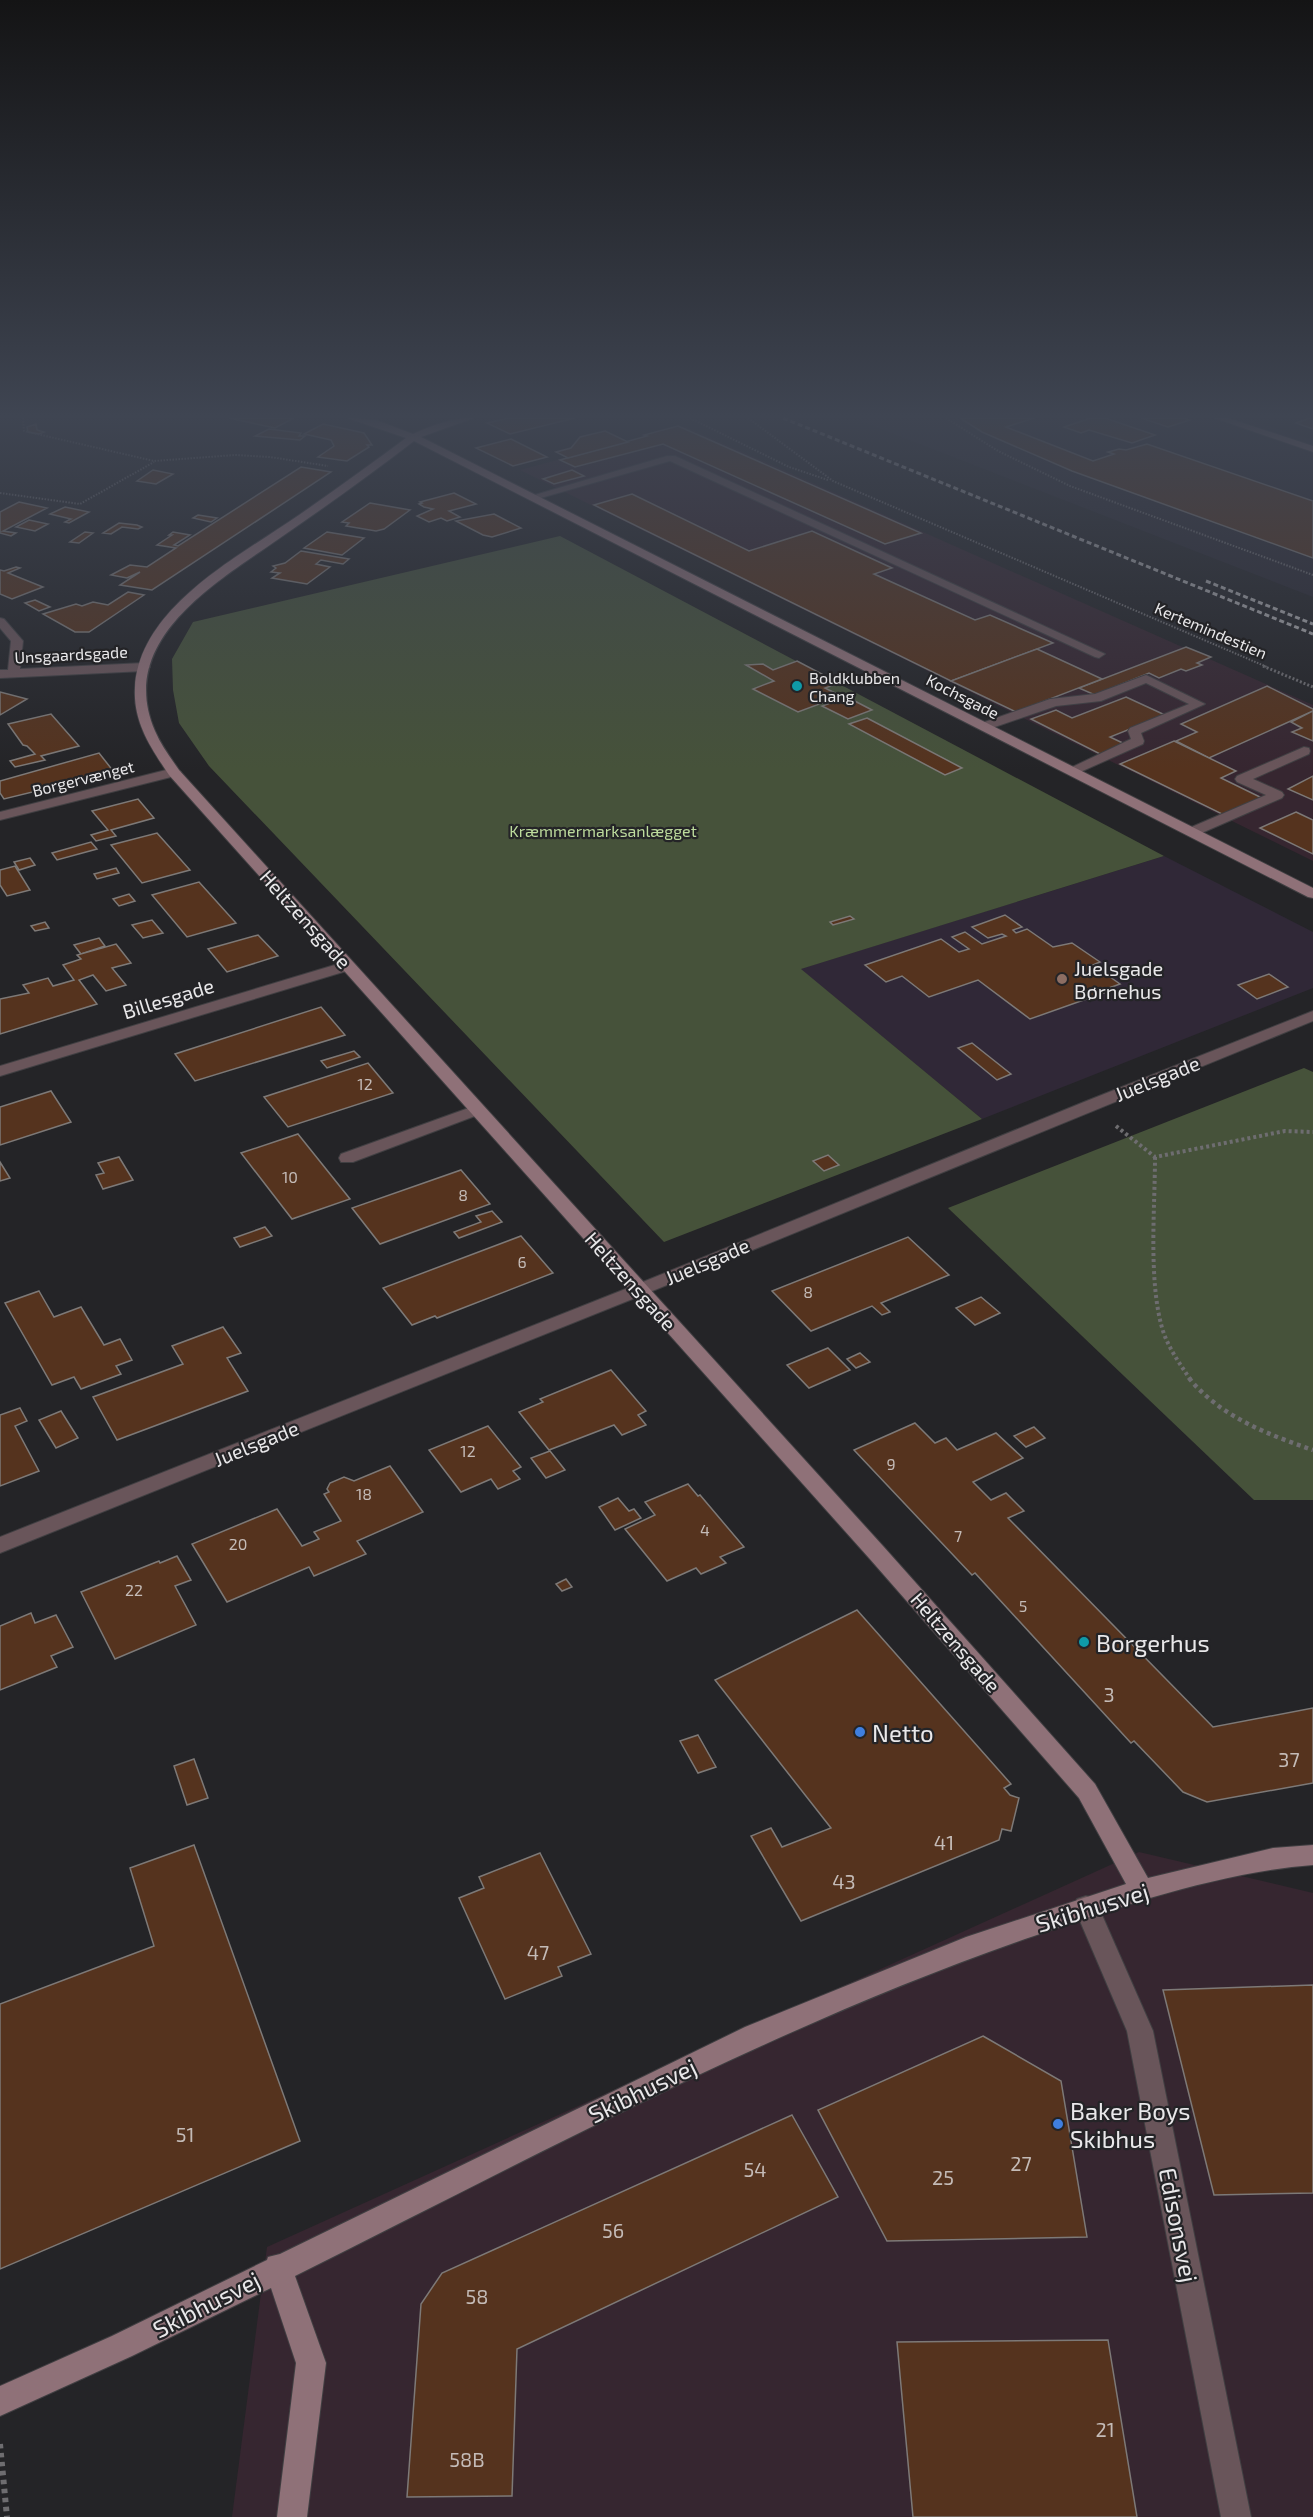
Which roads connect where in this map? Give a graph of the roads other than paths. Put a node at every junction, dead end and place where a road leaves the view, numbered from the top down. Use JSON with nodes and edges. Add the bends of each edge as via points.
{"nodes":[{"id":1,"x":275,"y":535,"type":"edge"},
{"id":2,"x":609,"y":535,"type":"edge"},
{"id":3,"x":840,"y":535,"type":"edge"},
{"id":4,"x":0,"y":621,"type":"edge"},
{"id":5,"x":1099,"y":654,"type":"dead end"},
{"id":6,"x":144,"y":667,"type":"junction"},
{"id":7,"x":0,"y":674,"type":"edge"},
{"id":8,"x":14,"y":674,"type":"junction"},
{"id":9,"x":986,"y":726,"type":"junction"},
{"id":10,"x":1304,"y":752,"type":"dead end"},
{"id":11,"x":1073,"y":771,"type":"junction"},
{"id":12,"x":174,"y":772,"type":"junction"},
{"id":13,"x":0,"y":816,"type":"edge"},
{"id":14,"x":1192,"y":832,"type":"junction"},
{"id":15,"x":1313,"y":894,"type":"edge"},
{"id":16,"x":348,"y":966,"type":"junction"},
{"id":17,"x":1313,"y":1016,"type":"edge"},
{"id":18,"x":0,"y":1071,"type":"edge"},
{"id":19,"x":477,"y":1110,"type":"junction"},
{"id":20,"x":347,"y":1158,"type":"dead end"},
{"id":21,"x":639,"y":1290,"type":"junction"},
{"id":22,"x":0,"y":1545,"type":"edge"},
{"id":23,"x":1313,"y":1855,"type":"edge"},
{"id":24,"x":1142,"y":1890,"type":"junction"},
{"id":25,"x":1086,"y":1907,"type":"junction"},
{"id":26,"x":278,"y":2268,"type":"junction"},
{"id":27,"x":0,"y":2401,"type":"edge"},
{"id":28,"x":292,"y":2517,"type":"edge"},
{"id":29,"x":1236,"y":2517,"type":"edge"}],
"edges":[{"from":1,"to":6,"type":"street","name":"Heltzensgade","via":[[185,601],[160,630]]},
{"from":2,"to":9,"type":"street","name":"Kochsgade"},
{"from":3,"to":5,"type":"street"},
{"from":4,"to":8,"type":"street","via":[[17,641]]},
{"from":6,"to":8,"type":"street","name":"Unsgaardsgade"},
{"from":6,"to":12,"type":"street","name":"Heltzensgade","via":[[140,698],[147,730]]},
{"from":7,"to":8,"type":"street","name":"Unsgaardsgade"},
{"from":9,"to":11,"type":"street","name":"Kochsgade"},
{"from":9,"to":11,"type":"street","via":[[1054,702],[1097,698],[1146,679],[1199,704],[1134,731],[1138,741]]},
{"from":10,"to":14,"type":"street","via":[[1242,779],[1277,795]]},
{"from":11,"to":14,"type":"street","name":"Kochsgade"},
{"from":12,"to":13,"type":"street","name":"Borgervænget"},
{"from":12,"to":16,"type":"street","name":"Heltzensgade"},
{"from":14,"to":15,"type":"street","name":"Kochsgade"},
{"from":16,"to":18,"type":"street","name":"Billesgade"},
{"from":16,"to":19,"type":"street","name":"Heltzensgade"},
{"from":17,"to":21,"type":"street","name":"Juelsgade"},
{"from":19,"to":20,"type":"street"},
{"from":19,"to":21,"type":"street","name":"Heltzensgade"},
{"from":21,"to":22,"type":"street","name":"Juelsgade"},
{"from":21,"to":24,"type":"street","name":"Heltzensgade","via":[[1087,1791]]},
{"from":23,"to":24,"type":"street","name":"Skibhusvej","via":[[1273,1858]]},
{"from":24,"to":25,"type":"street","name":"Skibhusvej"},
{"from":25,"to":26,"type":"street","name":"Skibhusvej","via":[[975,1944],[754,2035]]},
{"from":25,"to":29,"type":"street","name":"Edisonsvej","via":[[1140,2031]]},
{"from":26,"to":27,"type":"street","name":"Skibhusvej","via":[[122,2346]]},
{"from":26,"to":28,"type":"street","via":[[311,2363]]}]}
